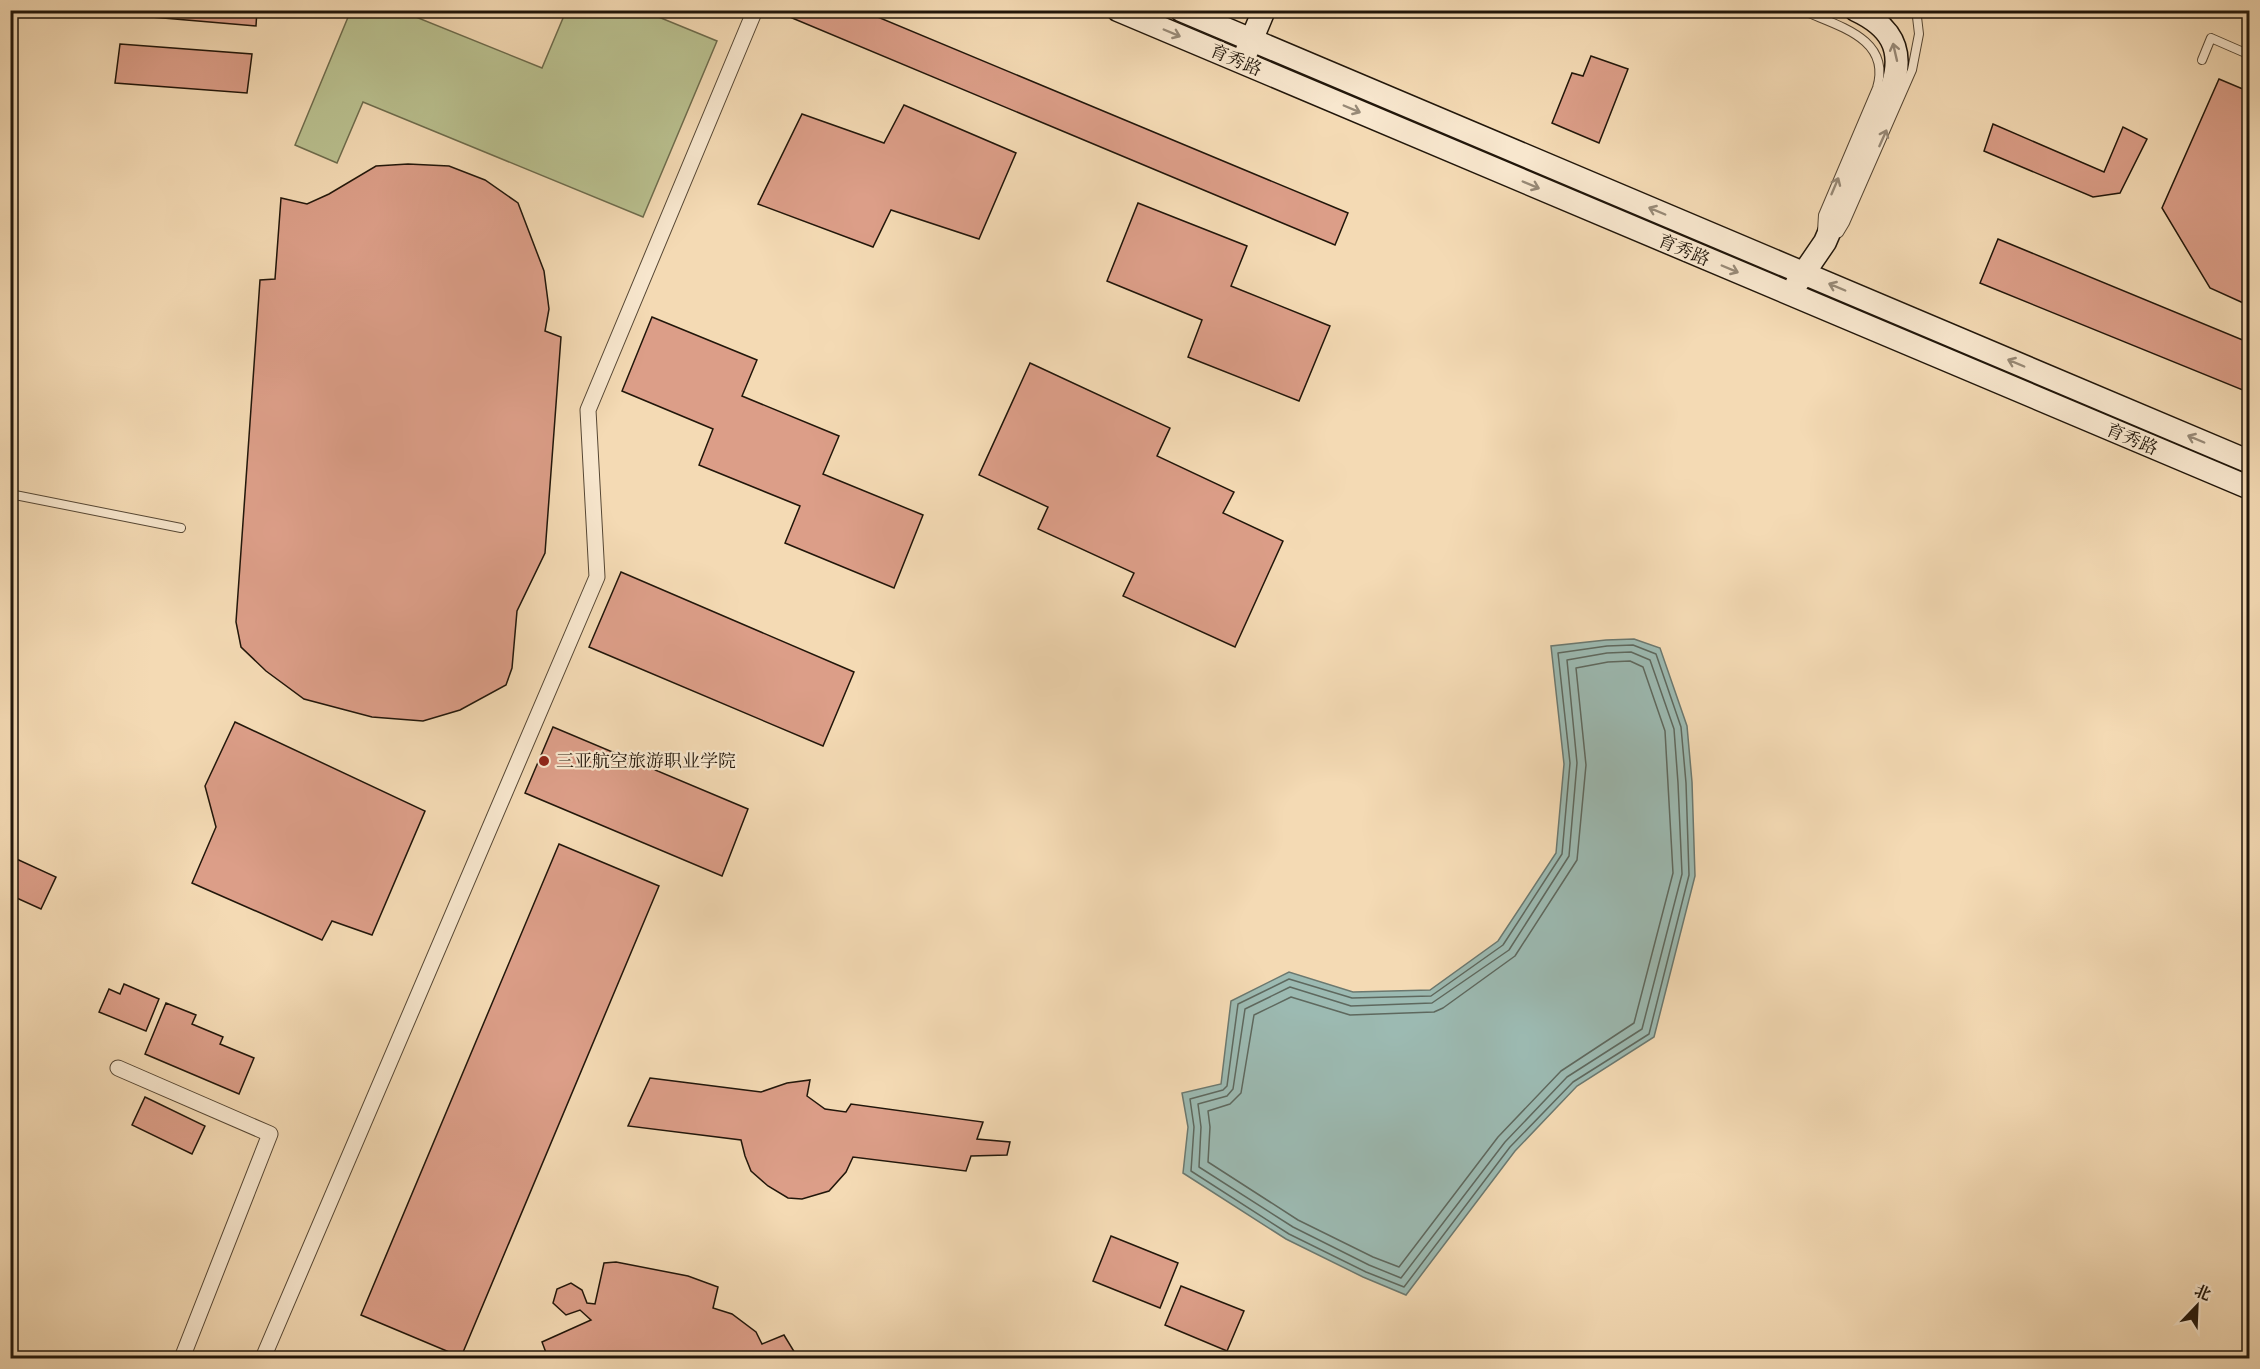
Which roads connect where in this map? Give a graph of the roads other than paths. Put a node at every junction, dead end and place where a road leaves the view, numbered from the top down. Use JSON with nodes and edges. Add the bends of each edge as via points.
{"nodes":[{"id":1,"x":755,"y":10,"type":"edge"},
{"id":2,"x":1118,"y":10,"type":"edge"},
{"id":3,"x":1181,"y":10,"type":"edge"},
{"id":4,"x":1264,"y":10,"type":"edge"},
{"id":5,"x":1802,"y":10,"type":"edge"},
{"id":6,"x":1856,"y":10,"type":"edge"},
{"id":7,"x":1913,"y":10,"type":"edge"},
{"id":8,"x":1252,"y":40,"type":"junction"},
{"id":9,"x":2250,"y":54,"type":"edge"},
{"id":10,"x":2202,"y":60,"type":"dead end"},
{"id":11,"x":1243,"y":63,"type":"junction"},
{"id":12,"x":1825,"y":242,"type":"junction"},
{"id":13,"x":1804,"y":273,"type":"junction"},
{"id":14,"x":1789,"y":294,"type":"junction"},
{"id":15,"x":2250,"y":462,"type":"edge"},
{"id":16,"x":2250,"y":488,"type":"edge"},
{"id":17,"x":10,"y":494,"type":"edge"},
{"id":18,"x":181,"y":528,"type":"dead end"},
{"id":19,"x":118,"y":1068,"type":"dead end"},
{"id":20,"x":182,"y":1359,"type":"edge"},
{"id":21,"x":262,"y":1359,"type":"edge"}],
"edges":[{"from":1,"to":21,"type":"street","via":[[588,410],[597,577]]},
{"from":2,"to":11,"type":"main road","name":"育秀路","one_way":true},
{"from":3,"to":8,"type":"main road","name":"育秀路"},
{"from":4,"to":8,"type":"main road"},
{"from":12,"to":5,"type":"lane","one_way":true,"via":[[1823,215],[1877,88],[1880,69],[1872,48],[1863,39]]},
{"from":12,"to":6,"type":"main road","one_way":true,"via":[[1898,68],[1895,45],[1888,33]]},
{"from":12,"to":7,"type":"lane","one_way":true,"via":[[1843,228],[1912,70],[1919,34]]},
{"from":8,"to":11,"type":"main road"},
{"from":13,"to":8,"type":"main road","name":"育秀路","one_way":true},
{"from":9,"to":10,"type":"lane","via":[[2211,38]]},
{"from":11,"to":14,"type":"main road","name":"育秀路","one_way":true},
{"from":12,"to":13,"type":"main road"},
{"from":13,"to":14,"type":"main road"},
{"from":15,"to":13,"type":"main road","name":"育秀路","one_way":true},
{"from":14,"to":16,"type":"main road","name":"育秀路"},
{"from":17,"to":18,"type":"lane"},
{"from":19,"to":20,"type":"street","via":[[270,1134]]}]}
